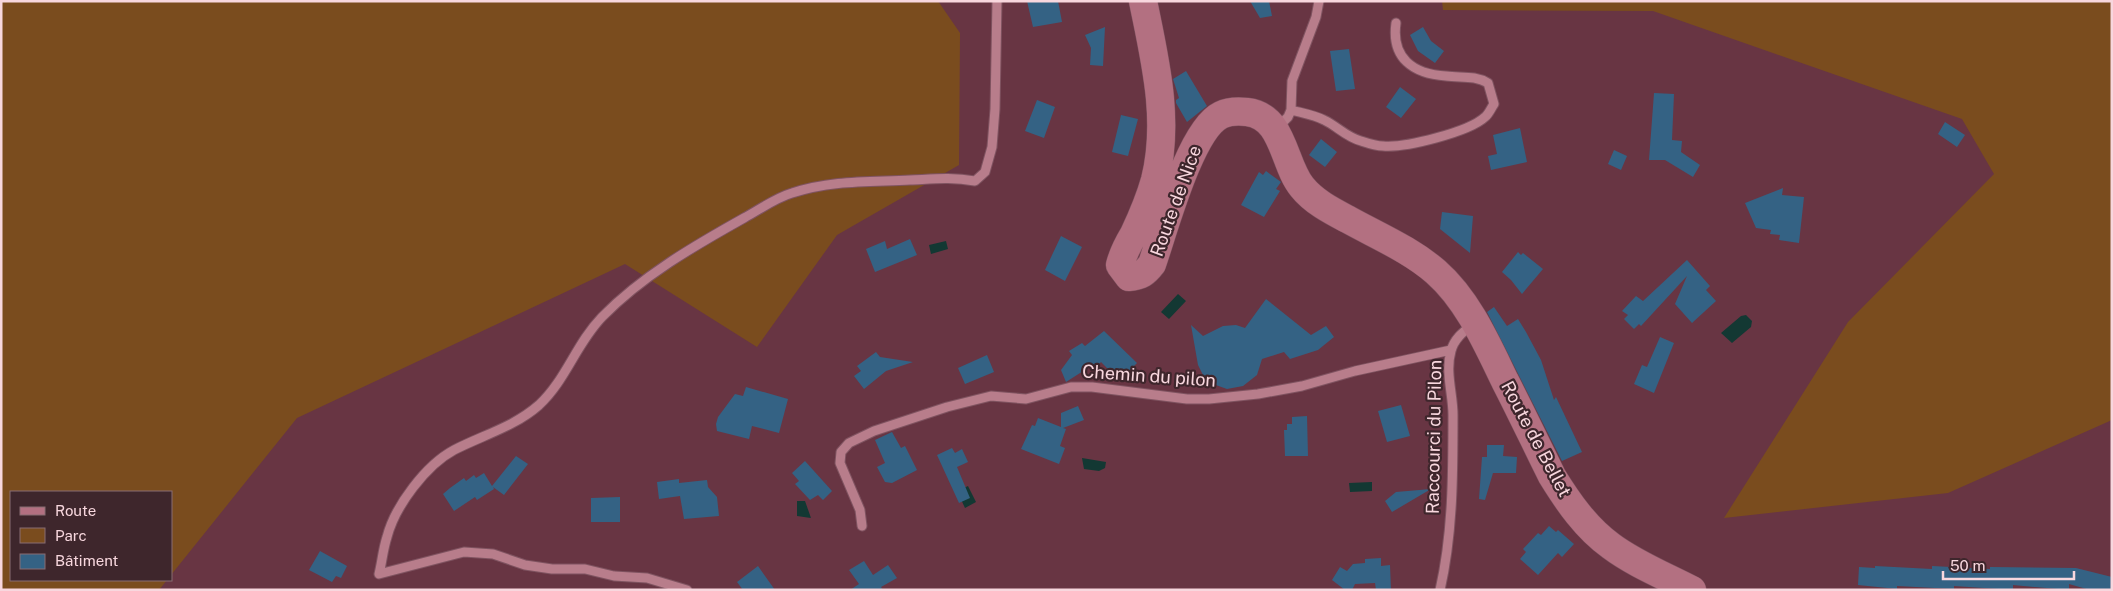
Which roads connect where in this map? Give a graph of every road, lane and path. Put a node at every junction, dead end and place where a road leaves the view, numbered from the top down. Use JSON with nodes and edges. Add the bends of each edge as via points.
{"nodes":[{"id":1,"x":997,"y":1,"type":"edge"},
{"id":2,"x":1143,"y":1,"type":"edge"},
{"id":3,"x":1319,"y":1,"type":"edge"},
{"id":4,"x":1396,"y":23,"type":"dead end"},
{"id":5,"x":1283,"y":120,"type":"junction"},
{"id":6,"x":1456,"y":295,"type":"joint"},
{"id":7,"x":1474,"y":323,"type":"junction"},
{"id":8,"x":1451,"y":350,"type":"junction"},
{"id":9,"x":862,"y":526,"type":"dead end"},
{"id":10,"x":687,"y":590,"type":"edge"},
{"id":11,"x":1440,"y":590,"type":"edge"},
{"id":12,"x":1692,"y":590,"type":"edge"}],
"edges":[{"from":1,"to":10,"type":"street","via":[[995,109],[992,147],[985,172],[975,181],[954,177],[869,180],[832,183],[790,193],[658,270],[601,318],[577,349],[559,382],[539,404],[512,424],[452,451],[421,478],[398,508],[387,536],[379,574],[464,552],[493,554],[524,565],[552,569],[585,569],[614,576],[647,578]]},
{"from":2,"to":5,"type":"main road","name":"Route de Nice","via":[[1162,116],[1155,180],[1120,265],[1129,277],[1144,274],[1152,264],[1193,150],[1204,129],[1222,115],[1235,111],[1254,112],[1267,120]]},
{"from":3,"to":5,"type":"street","via":[[1292,81]]},
{"from":4,"to":5,"type":"street","via":[[1396,44],[1406,62],[1429,74],[1480,78],[1488,83],[1494,104],[1485,117],[1438,137],[1384,147],[1360,141],[1316,116]]},
{"from":5,"to":6,"type":"main road","name":"Route de Nice","via":[[1302,187],[1316,200],[1416,257],[1437,273]]},
{"from":6,"to":7,"type":"main road","name":"Route de Bellet"},
{"from":7,"to":8,"type":"street","name":"Raccourci du Pilon","via":[[1460,335]]},
{"from":7,"to":12,"type":"main road","name":"Route de Bellet","via":[[1552,476],[1580,516],[1618,551]]},
{"from":8,"to":9,"type":"street","name":"Chemin du pilon","via":[[1258,394],[1188,399],[1071,387],[1026,399],[991,396],[947,407],[874,431],[849,443],[842,452],[840,462],[860,510]]},
{"from":8,"to":11,"type":"street","name":"Raccourci du Pilon","via":[[1453,458],[1448,538]]}]}
